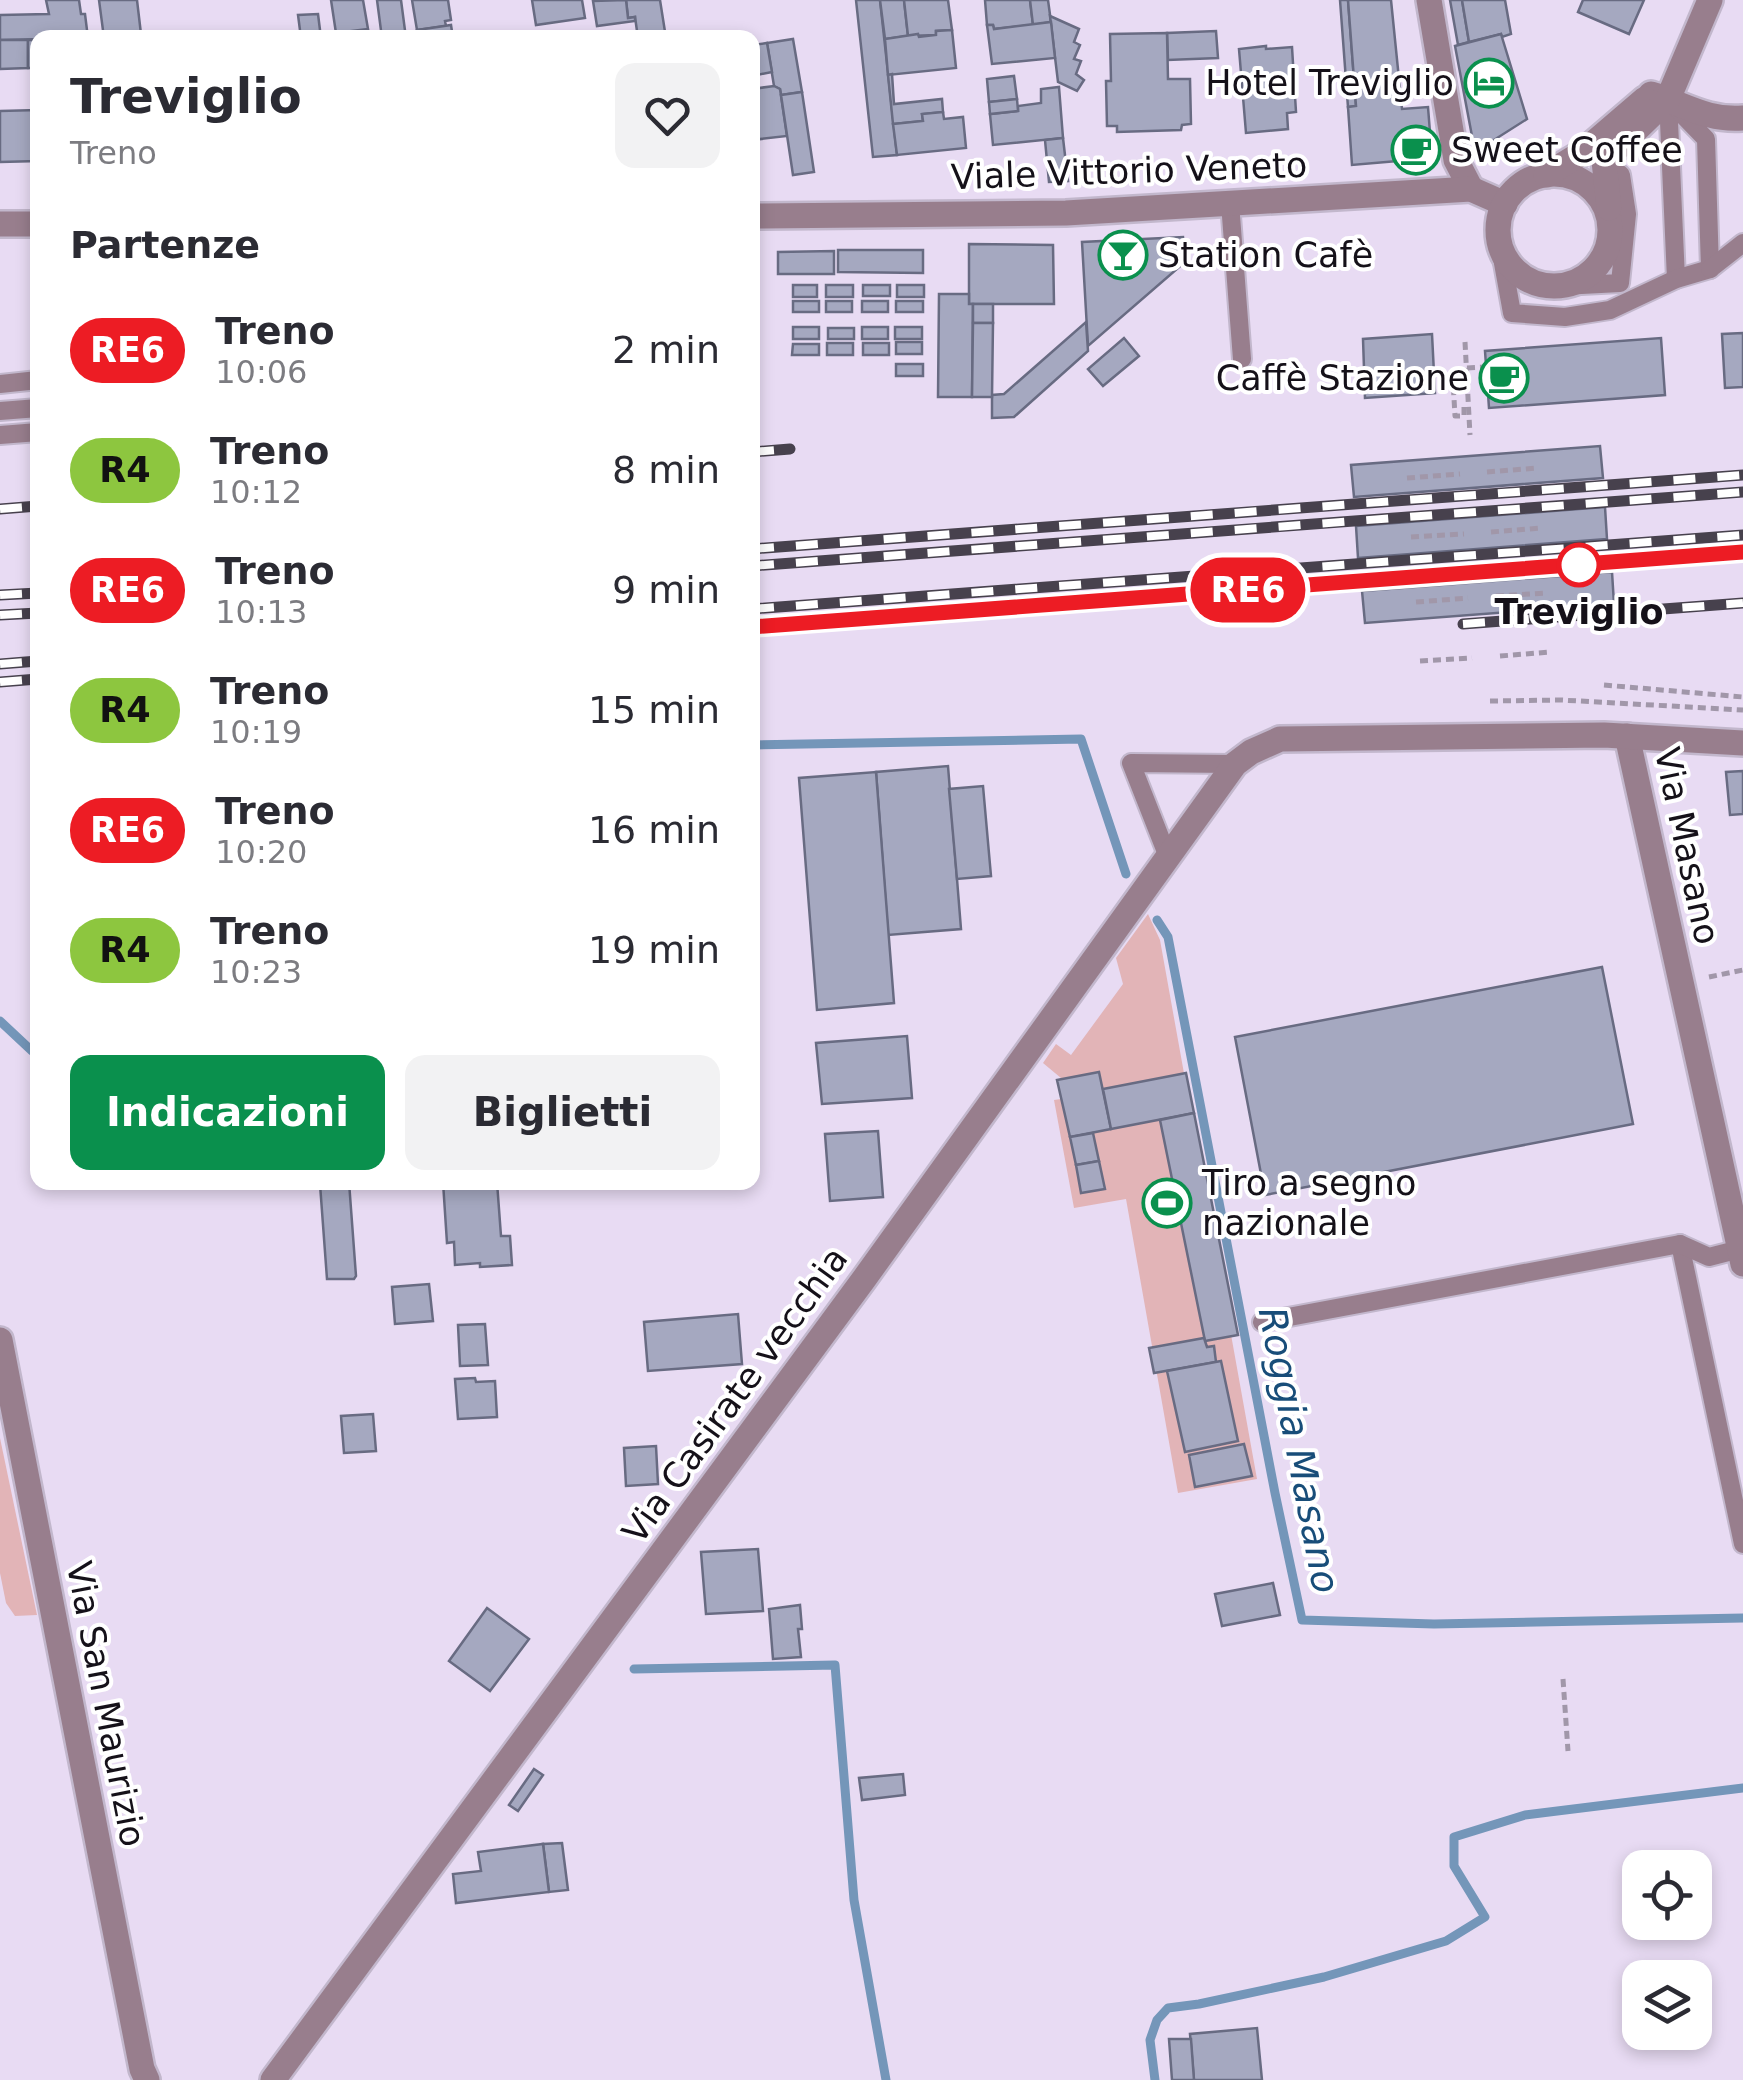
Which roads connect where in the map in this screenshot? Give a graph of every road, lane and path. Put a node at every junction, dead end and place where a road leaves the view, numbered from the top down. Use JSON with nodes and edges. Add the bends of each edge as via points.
{"nodes":[{"id":1,"x":1429,"y":0,"type":"edge"},
{"id":2,"x":1710,"y":0,"type":"edge"},
{"id":3,"x":1660,"y":96,"type":"junction"},
{"id":4,"x":1742,"y":121,"type":"edge"},
{"id":5,"x":1604,"y":161,"type":"junction"},
{"id":6,"x":1545,"y":175,"type":"junction"},
{"id":7,"x":1470,"y":189,"type":"junction"},
{"id":8,"x":1230,"y":203,"type":"junction"},
{"id":9,"x":1505,"y":204,"type":"junction"},
{"id":10,"x":760,"y":216,"type":"edge"},
{"id":11,"x":1610,"y":223,"type":"junction"},
{"id":12,"x":0,"y":224,"type":"edge"},
{"id":13,"x":30,"y":224,"type":"edge"},
{"id":14,"x":1499,"y":241,"type":"junction"},
{"id":15,"x":1743,"y":244,"type":"edge"},
{"id":16,"x":1710,"y":270,"type":"junction"},
{"id":17,"x":1676,"y":279,"type":"junction"},
{"id":18,"x":1562,"y":286,"type":"junction"},
{"id":19,"x":1465,"y":342,"type":"dead end"},
{"id":20,"x":1242,"y":359,"type":"dead end"},
{"id":21,"x":1486,"y":367,"type":"dead end"},
{"id":22,"x":1467,"y":368,"type":"junction"},
{"id":23,"x":1468,"y":380,"type":"junction"},
{"id":24,"x":30,"y":381,"type":"edge"},
{"id":25,"x":0,"y":384,"type":"edge"},
{"id":26,"x":1464,"y":407,"type":"dead end"},
{"id":27,"x":30,"y":409,"type":"edge"},
{"id":28,"x":0,"y":411,"type":"edge"},
{"id":29,"x":30,"y":433,"type":"edge"},
{"id":30,"x":1470,"y":434,"type":"dead end"},
{"id":31,"x":0,"y":435,"type":"edge"},
{"id":32,"x":1537,"y":468,"type":"dead end"},
{"id":33,"x":1487,"y":472,"type":"dead end"},
{"id":34,"x":1460,"y":474,"type":"dead end"},
{"id":35,"x":1407,"y":478,"type":"dead end"},
{"id":36,"x":1542,"y":528,"type":"dead end"},
{"id":37,"x":1492,"y":532,"type":"dead end"},
{"id":38,"x":1464,"y":534,"type":"dead end"},
{"id":39,"x":1412,"y":537,"type":"dead end"},
{"id":40,"x":1546,"y":592,"type":"dead end"},
{"id":41,"x":1496,"y":596,"type":"dead end"},
{"id":42,"x":1468,"y":598,"type":"dead end"},
{"id":43,"x":1416,"y":602,"type":"dead end"},
{"id":44,"x":1550,"y":652,"type":"dead end"},
{"id":45,"x":1500,"y":656,"type":"dead end"},
{"id":46,"x":1472,"y":658,"type":"dead end"},
{"id":47,"x":1420,"y":661,"type":"dead end"},
{"id":48,"x":1604,"y":686,"type":"dead end"},
{"id":49,"x":1743,"y":697,"type":"edge"},
{"id":50,"x":1490,"y":701,"type":"dead end"},
{"id":51,"x":1743,"y":710,"type":"edge"},
{"id":52,"x":1628,"y":736,"type":"junction"},
{"id":53,"x":1743,"y":742,"type":"edge"},
{"id":54,"x":1243,"y":758,"type":"junction"},
{"id":55,"x":1168,"y":857,"type":"junction"},
{"id":56,"x":1743,"y":970,"type":"edge"},
{"id":57,"x":1682,"y":982,"type":"junction"},
{"id":58,"x":1680,"y":1244,"type":"junction"},
{"id":59,"x":1742,"y":1257,"type":"edge"},
{"id":60,"x":1262,"y":1322,"type":"dead end"},
{"id":61,"x":0,"y":1340,"type":"edge"},
{"id":62,"x":1743,"y":1544,"type":"edge"},
{"id":63,"x":1563,"y":1680,"type":"dead end"},
{"id":64,"x":1568,"y":1751,"type":"dead end"},
{"id":65,"x":146,"y":2080,"type":"edge"},
{"id":66,"x":273,"y":2080,"type":"edge"}],
"edges":[{"from":1,"to":7,"type":"street","via":[[1456,160]]},
{"from":2,"to":3,"type":"street","via":[[1685,62]]},
{"from":3,"to":4,"type":"street","via":[[1704,116]]},
{"from":3,"to":5,"type":"street"},
{"from":3,"to":6,"type":"street"},
{"from":3,"to":16,"type":"lane","via":[[1706,138]]},
{"from":3,"to":17,"type":"lane"},
{"from":5,"to":11,"type":"street"},
{"from":5,"to":18,"type":"lane","via":[[1620,175],[1627,214],[1620,283]]},
{"from":6,"to":9,"type":"street","via":[[1522,185]]},
{"from":6,"to":11,"type":"street","via":[[1589,186]]},
{"from":7,"to":8,"type":"street","name":"Viale Vittorio Veneto"},
{"from":7,"to":9,"type":"street","name":"Viale Vittorio Veneto"},
{"from":8,"to":10,"type":"street","name":"Viale Vittorio Veneto","via":[[1066,214]]},
{"from":8,"to":20,"type":"lane"},
{"from":9,"to":14,"type":"street"},
{"from":11,"to":18,"type":"street","via":[[1598,266]]},
{"from":12,"to":13,"type":"street"},
{"from":14,"to":17,"type":"lane","via":[[1512,313],[1565,317],[1610,310]]},
{"from":14,"to":18,"type":"street","via":[[1525,278]]},
{"from":15,"to":16,"type":"lane"},
{"from":16,"to":17,"type":"lane"},
{"from":19,"to":22,"type":"path"},
{"from":21,"to":22,"type":"path"},
{"from":22,"to":23,"type":"path"},
{"from":23,"to":26,"type":"path","via":[[1453,381],[1456,416],[1464,416]]},
{"from":23,"to":30,"type":"path"},
{"from":24,"to":25,"type":"lane"},
{"from":27,"to":28,"type":"lane"},
{"from":29,"to":31,"type":"lane"},
{"from":32,"to":33,"type":"path"},
{"from":34,"to":35,"type":"path"},
{"from":36,"to":37,"type":"path"},
{"from":38,"to":39,"type":"path"},
{"from":40,"to":41,"type":"path"},
{"from":42,"to":43,"type":"path"},
{"from":44,"to":45,"type":"path"},
{"from":46,"to":47,"type":"path"},
{"from":48,"to":49,"type":"path"},
{"from":50,"to":51,"type":"path"},
{"from":52,"to":53,"type":"street"},
{"from":52,"to":54,"type":"street","via":[[1280,739]]},
{"from":52,"to":57,"type":"street","name":"Via Masano"},
{"from":54,"to":55,"type":"street","name":"Via Casirate vecchia"},
{"from":54,"to":55,"type":"lane","via":[[1131,763]]},
{"from":55,"to":66,"type":"street","name":"Via Casirate vecchia"},
{"from":56,"to":57,"type":"path"},
{"from":57,"to":59,"type":"street","name":"Via Masano"},
{"from":58,"to":59,"type":"lane","via":[[1709,1257]]},
{"from":58,"to":60,"type":"lane"},
{"from":58,"to":62,"type":"lane"},
{"from":61,"to":65,"type":"street","name":"Via San Maurizio"},
{"from":63,"to":64,"type":"path"}]}
